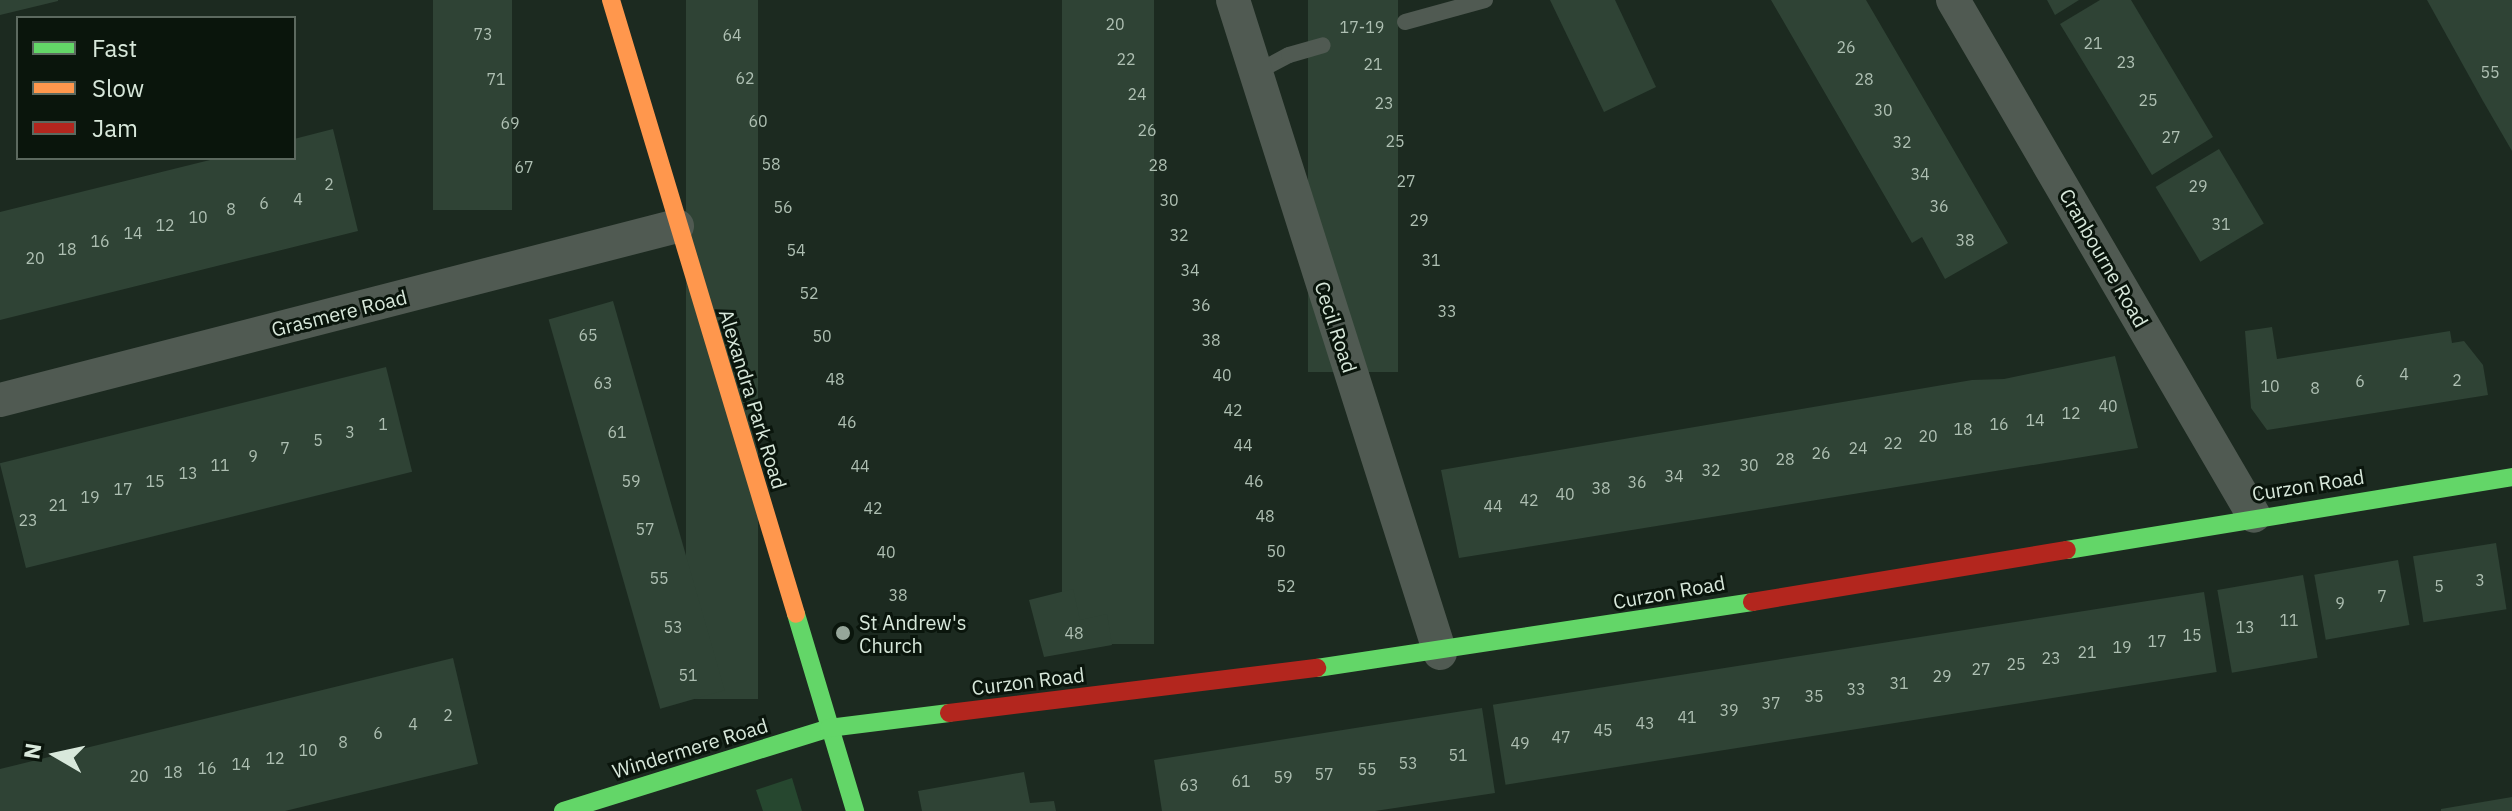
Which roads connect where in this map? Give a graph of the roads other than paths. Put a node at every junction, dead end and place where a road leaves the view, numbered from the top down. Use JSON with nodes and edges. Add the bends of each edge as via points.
{"nodes":[{"id":1,"x":611,"y":0,"type":"edge"},
{"id":2,"x":1233,"y":0,"type":"edge"},
{"id":3,"x":1485,"y":0,"type":"edge"},
{"id":4,"x":1953,"y":0,"type":"edge"},
{"id":5,"x":1405,"y":22,"type":"dead end"},
{"id":6,"x":1323,"y":45,"type":"dead end"},
{"id":7,"x":1255,"y":73,"type":"junction"},
{"id":8,"x":677,"y":226,"type":"junction"},
{"id":9,"x":0,"y":400,"type":"edge"},
{"id":10,"x":2512,"y":477,"type":"edge"},
{"id":11,"x":2254,"y":516,"type":"junction"},
{"id":12,"x":1440,"y":653,"type":"junction"},
{"id":13,"x":829,"y":728,"type":"junction"},
{"id":14,"x":563,"y":811,"type":"edge"},
{"id":15,"x":855,"y":811,"type":"edge"}],
"edges":[{"from":1,"to":8,"type":"street","name":"Alexandra Park Road"},
{"from":2,"to":7,"type":"street","name":"Cecil Road"},
{"from":3,"to":5,"type":"lane"},
{"from":4,"to":11,"type":"street","name":"Cranbourne Road"},
{"from":6,"to":7,"type":"lane"},
{"from":7,"to":12,"type":"street","name":"Cecil Road"},
{"from":8,"to":9,"type":"street","name":"Grasmere Road"},
{"from":8,"to":13,"type":"street","name":"Alexandra Park Road"},
{"from":10,"to":11,"type":"street","name":"Curzon Road"},
{"from":11,"to":12,"type":"street","name":"Curzon Road"},
{"from":12,"to":13,"type":"street","name":"Curzon Road"},
{"from":13,"to":14,"type":"street","name":"Windermere Road"},
{"from":13,"to":15,"type":"street","name":"Alexandra Park Road"}]}
